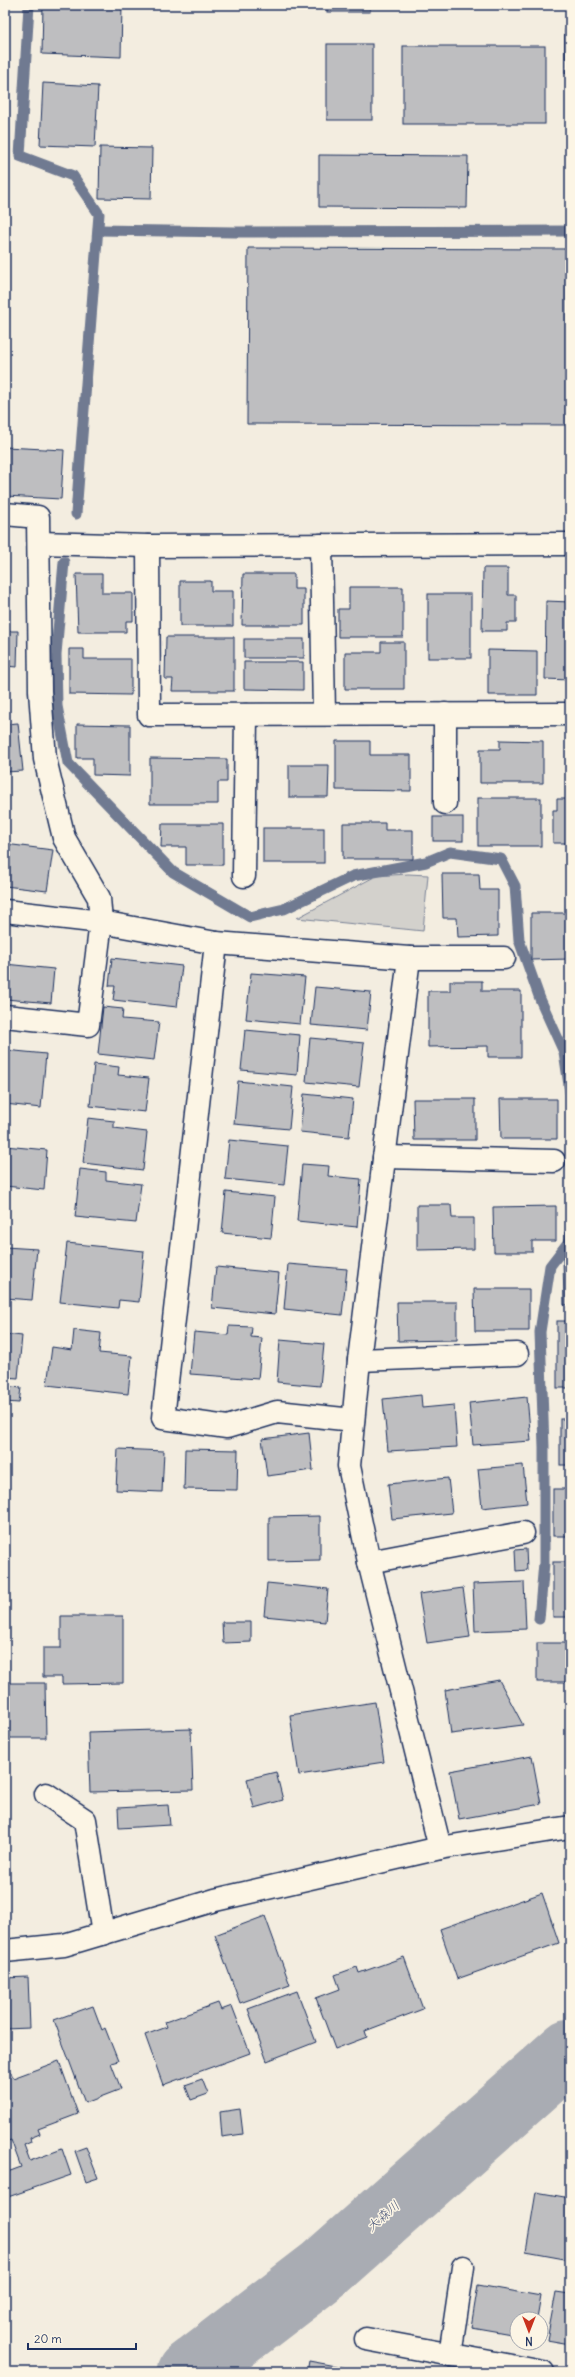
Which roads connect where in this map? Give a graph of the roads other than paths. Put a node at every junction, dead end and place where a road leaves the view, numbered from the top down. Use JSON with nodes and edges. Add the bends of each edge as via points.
{"nodes":[{"id":1,"x":5,"y":514,"type":"edge"},
{"id":2,"x":39,"y":543,"type":"junction"},
{"id":3,"x":570,"y":544,"type":"edge"},
{"id":4,"x":321,"y":545,"type":"junction"},
{"id":5,"x":148,"y":546,"type":"junction"},
{"id":6,"x":324,"y":714,"type":"junction"},
{"id":7,"x":445,"y":714,"type":"junction"},
{"id":8,"x":570,"y":714,"type":"edge"},
{"id":9,"x":246,"y":715,"type":"junction"},
{"id":10,"x":445,"y":803,"type":"dead end"},
{"id":11,"x":244,"y":876,"type":"dead end"},
{"id":12,"x":5,"y":911,"type":"edge"},
{"id":13,"x":101,"y":922,"type":"junction"},
{"id":14,"x":216,"y":943,"type":"junction"},
{"id":15,"x":409,"y":958,"type":"junction"},
{"id":16,"x":504,"y":958,"type":"dead end"},
{"id":17,"x":5,"y":1016,"type":"edge"},
{"id":18,"x":384,"y":1157,"type":"junction"},
{"id":19,"x":554,"y":1161,"type":"dead end"},
{"id":20,"x":517,"y":1354,"type":"dead end"},
{"id":21,"x":358,"y":1360,"type":"junction"},
{"id":22,"x":353,"y":1420,"type":"junction"},
{"id":23,"x":523,"y":1534,"type":"dead end"},
{"id":24,"x":370,"y":1562,"type":"junction"},
{"id":25,"x":46,"y":1794,"type":"dead end"},
{"id":26,"x":570,"y":1827,"type":"edge"},
{"id":27,"x":440,"y":1848,"type":"junction"},
{"id":28,"x":102,"y":1934,"type":"junction"},
{"id":29,"x":5,"y":1951,"type":"edge"},
{"id":30,"x":463,"y":2267,"type":"dead end"},
{"id":31,"x":366,"y":2339,"type":"dead end"},
{"id":32,"x":450,"y":2355,"type":"junction"},
{"id":33,"x":543,"y":2372,"type":"edge"}],
"edges":[{"from":1,"to":2,"type":"street","via":[[38,517]]},
{"from":2,"to":5,"type":"street"},
{"from":2,"to":13,"type":"street","via":[[40,690],[45,759],[64,838],[99,898]]},
{"from":3,"to":4,"type":"street"},
{"from":4,"to":5,"type":"street"},
{"from":4,"to":6,"type":"street"},
{"from":5,"to":9,"type":"street","via":[[149,715]]},
{"from":6,"to":7,"type":"street"},
{"from":6,"to":9,"type":"street"},
{"from":7,"to":8,"type":"street"},
{"from":7,"to":10,"type":"street"},
{"from":9,"to":11,"type":"street"},
{"from":12,"to":13,"type":"street"},
{"from":13,"to":14,"type":"street"},
{"from":13,"to":17,"type":"street","via":[[88,1025]]},
{"from":14,"to":15,"type":"street"},
{"from":14,"to":22,"type":"street","via":[[163,1418],[227,1427],[277,1412]]},
{"from":15,"to":16,"type":"street"},
{"from":15,"to":18,"type":"street"},
{"from":18,"to":19,"type":"street"},
{"from":18,"to":21,"type":"street"},
{"from":20,"to":21,"type":"street"},
{"from":21,"to":22,"type":"street"},
{"from":22,"to":24,"type":"street","via":[[349,1466]]},
{"from":23,"to":24,"type":"street"},
{"from":24,"to":27,"type":"street"},
{"from":25,"to":28,"type":"street","via":[[85,1820]]},
{"from":26,"to":27,"type":"street"},
{"from":27,"to":28,"type":"street","via":[[215,1900]]},
{"from":28,"to":29,"type":"street","via":[[64,1945]]},
{"from":30,"to":32,"type":"street"},
{"from":31,"to":32,"type":"street"},
{"from":32,"to":33,"type":"street"}]}
